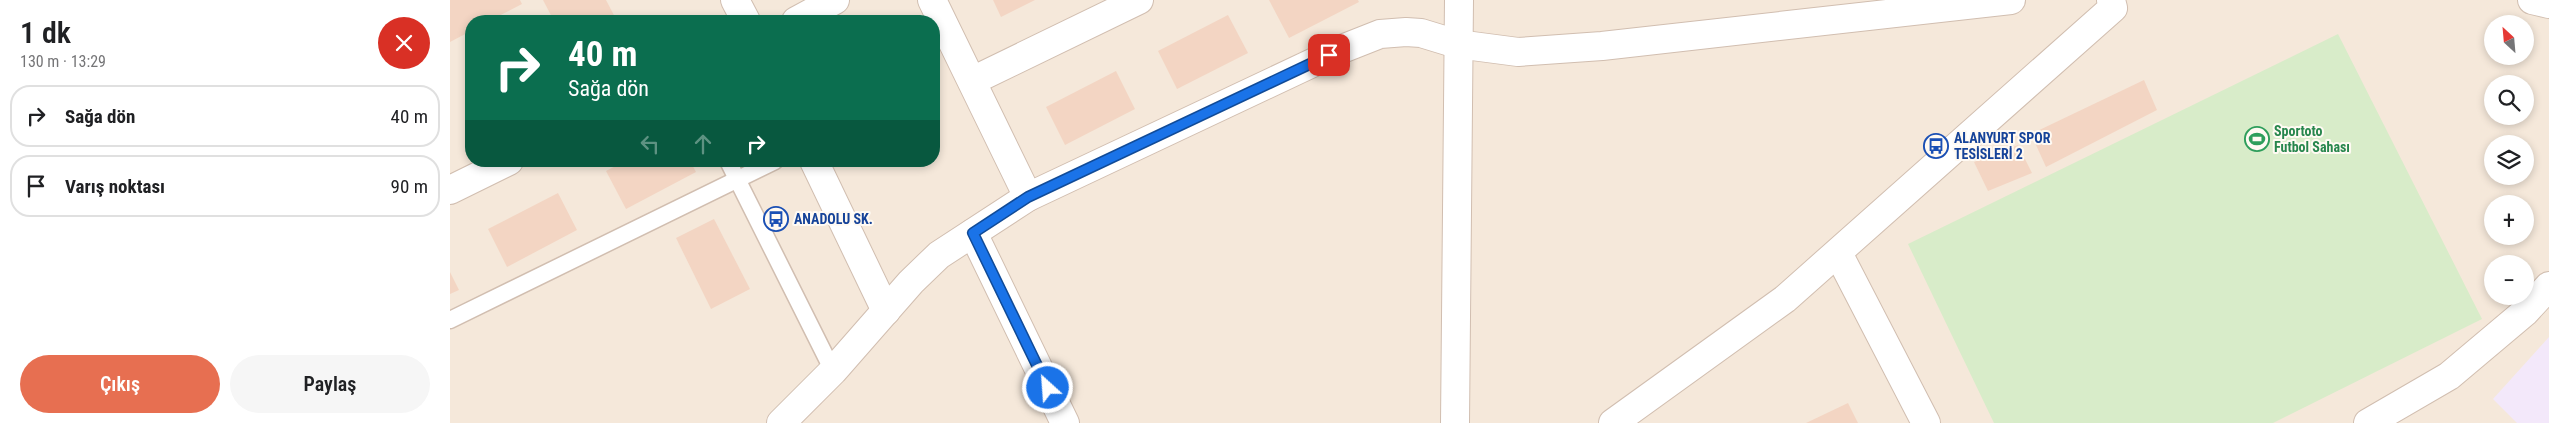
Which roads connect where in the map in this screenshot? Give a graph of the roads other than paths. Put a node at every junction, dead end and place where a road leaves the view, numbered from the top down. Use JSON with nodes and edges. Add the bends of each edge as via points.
{"nodes":[{"id":1,"x":735,"y":0,"type":"edge"},
{"id":2,"x":835,"y":0,"type":"edge"},
{"id":3,"x":932,"y":0,"type":"edge"},
{"id":4,"x":1139,"y":0,"type":"edge"},
{"id":5,"x":1459,"y":0,"type":"edge"},
{"id":6,"x":2011,"y":0,"type":"edge"},
{"id":7,"x":2111,"y":0,"type":"edge"},
{"id":8,"x":743,"y":15,"type":"edge"},
{"id":9,"x":807,"y":15,"type":"edge"},
{"id":10,"x":939,"y":15,"type":"edge"},
{"id":11,"x":940,"y":16,"type":"edge"},
{"id":12,"x":1457,"y":44,"type":"junction"},
{"id":13,"x":972,"y":81,"type":"junction"},
{"id":14,"x":497,"y":167,"type":"edge"},
{"id":15,"x":731,"y":167,"type":"edge"},
{"id":16,"x":763,"y":167,"type":"edge"},
{"id":17,"x":817,"y":167,"type":"edge"},
{"id":18,"x":737,"y":180,"type":"junction"},
{"id":19,"x":450,"y":190,"type":"edge"},
{"id":20,"x":1028,"y":197,"type":"junction"},
{"id":21,"x":973,"y":233,"type":"junction"},
{"id":22,"x":1838,"y":252,"type":"junction"},
{"id":23,"x":2549,"y":286,"type":"edge"},
{"id":24,"x":886,"y":311,"type":"junction"},
{"id":25,"x":450,"y":320,"type":"edge"},
{"id":26,"x":833,"y":371,"type":"junction"},
{"id":27,"x":781,"y":423,"type":"edge"},
{"id":28,"x":1064,"y":423,"type":"edge"},
{"id":29,"x":1455,"y":423,"type":"edge"},
{"id":30,"x":1613,"y":423,"type":"edge"},
{"id":31,"x":1926,"y":423,"type":"edge"},
{"id":32,"x":2368,"y":423,"type":"edge"}],
"edges":[{"from":1,"to":8,"type":"street"},
{"from":2,"to":9,"type":"street"},
{"from":3,"to":10,"type":"street"},
{"from":4,"to":13,"type":"street"},
{"from":5,"to":12,"type":"street"},
{"from":6,"to":12,"type":"street","via":[[1555,50],[1518,52]]},
{"from":7,"to":22,"type":"street","via":[[2113,8]]},
{"from":11,"to":13,"type":"street"},
{"from":12,"to":20,"type":"street","via":[[1421,33],[1380,34]]},
{"from":12,"to":29,"type":"street"},
{"from":13,"to":20,"type":"street"},
{"from":14,"to":19,"type":"street"},
{"from":15,"to":18,"type":"lane"},
{"from":16,"to":18,"type":"lane"},
{"from":17,"to":24,"type":"street"},
{"from":18,"to":25,"type":"lane"},
{"from":18,"to":26,"type":"lane"},
{"from":20,"to":21,"type":"street"},
{"from":21,"to":24,"type":"street","via":[[939,255]]},
{"from":21,"to":28,"type":"street"},
{"from":22,"to":30,"type":"street","via":[[1785,300]]},
{"from":22,"to":31,"type":"street"},
{"from":23,"to":32,"type":"street","via":[[2525,312],[2449,376]]},
{"from":24,"to":26,"type":"street"},
{"from":26,"to":27,"type":"street"}]}
